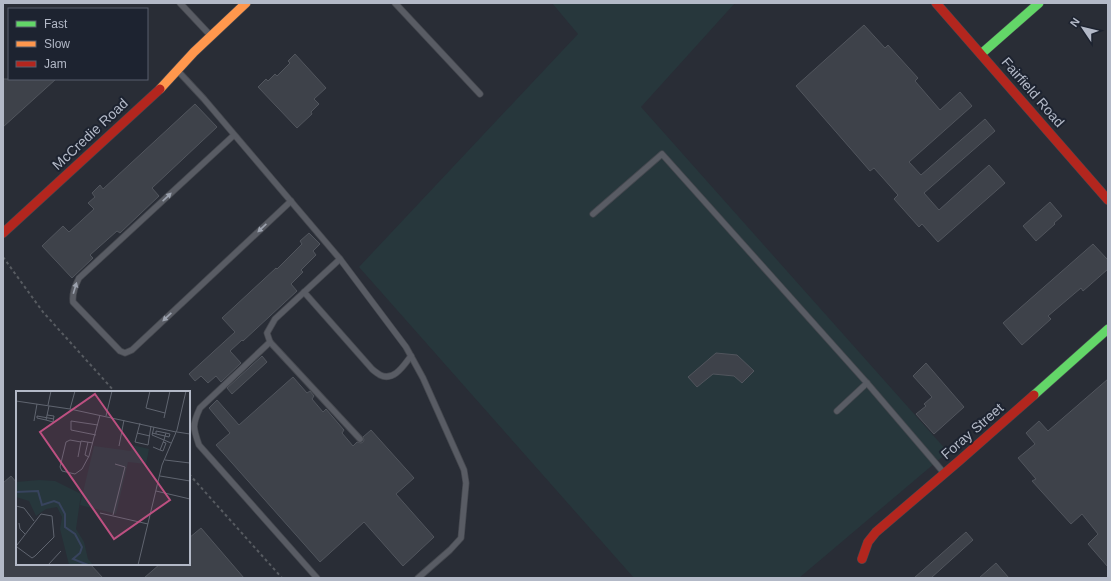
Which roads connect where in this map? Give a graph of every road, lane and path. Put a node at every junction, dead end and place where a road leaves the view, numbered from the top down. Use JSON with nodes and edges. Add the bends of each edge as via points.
{"nodes":[{"id":1,"x":180,"y":3,"type":"edge"},
{"id":2,"x":246,"y":3,"type":"edge"},
{"id":3,"x":395,"y":3,"type":"edge"},
{"id":4,"x":936,"y":3,"type":"edge"},
{"id":5,"x":1039,"y":3,"type":"edge"},
{"id":6,"x":210,"y":36,"type":"junction"},
{"id":7,"x":981,"y":54,"type":"junction"},
{"id":8,"x":178,"y":71,"type":"junction"},
{"id":9,"x":480,"y":94,"type":"dead end"},
{"id":10,"x":234,"y":135,"type":"junction"},
{"id":11,"x":1108,"y":200,"type":"edge"},
{"id":12,"x":290,"y":201,"type":"junction"},
{"id":13,"x":592,"y":214,"type":"dead end"},
{"id":14,"x":3,"y":233,"type":"edge"},
{"id":15,"x":3,"y":257,"type":"edge"},
{"id":16,"x":340,"y":259,"type":"junction"},
{"id":17,"x":304,"y":292,"type":"junction"},
{"id":18,"x":1108,"y":329,"type":"edge"},
{"id":19,"x":270,"y":342,"type":"junction"},
{"id":20,"x":410,"y":356,"type":"junction"},
{"id":21,"x":867,"y":384,"type":"junction"},
{"id":22,"x":114,"y":391,"type":"edge"},
{"id":23,"x":837,"y":411,"type":"dead end"},
{"id":24,"x":360,"y":439,"type":"dead end"},
{"id":25,"x":944,"y":474,"type":"junction"},
{"id":26,"x":190,"y":475,"type":"edge"},
{"id":27,"x":862,"y":559,"type":"dead end"},
{"id":28,"x":282,"y":578,"type":"edge"},
{"id":29,"x":317,"y":578,"type":"edge"},
{"id":30,"x":418,"y":578,"type":"edge"}],
"edges":[{"from":1,"to":6,"type":"lane"},
{"from":2,"to":6,"type":"street","name":"McCredie Road"},
{"from":3,"to":9,"type":"lane"},
{"from":4,"to":7,"type":"street","name":"Fairfield Road"},
{"from":5,"to":7,"type":"street"},
{"from":6,"to":8,"type":"street","name":"McCredie Road"},
{"from":7,"to":11,"type":"street","name":"Fairfield Road"},
{"from":8,"to":10,"type":"lane"},
{"from":8,"to":14,"type":"street","name":"McCredie Road"},
{"from":10,"to":12,"type":"lane"},
{"from":12,"to":10,"type":"lane","one_way":true,"via":[[132,350],[125,353],[120,351],[73,302],[79,278]]},
{"from":12,"to":16,"type":"lane"},
{"from":13,"to":21,"type":"lane","via":[[662,154]]},
{"from":15,"to":22,"type":"path","via":[[43,312]]},
{"from":16,"to":17,"type":"lane"},
{"from":16,"to":20,"type":"lane","via":[[406,347]]},
{"from":17,"to":19,"type":"lane","via":[[275,320],[267,333]]},
{"from":17,"to":20,"type":"lane","via":[[372,369],[381,375],[391,376],[401,370]]},
{"from":18,"to":25,"type":"street","name":"Foray Street"},
{"from":19,"to":24,"type":"lane"},
{"from":19,"to":29,"type":"lane","via":[[200,408],[194,420],[194,433],[199,445]]},
{"from":20,"to":30,"type":"lane","via":[[423,378],[464,470],[466,483],[461,538]]},
{"from":21,"to":23,"type":"lane"},
{"from":21,"to":25,"type":"lane"},
{"from":25,"to":27,"type":"street","name":"Foray Street","via":[[876,532],[868,542]]},
{"from":26,"to":28,"type":"path"}]}
